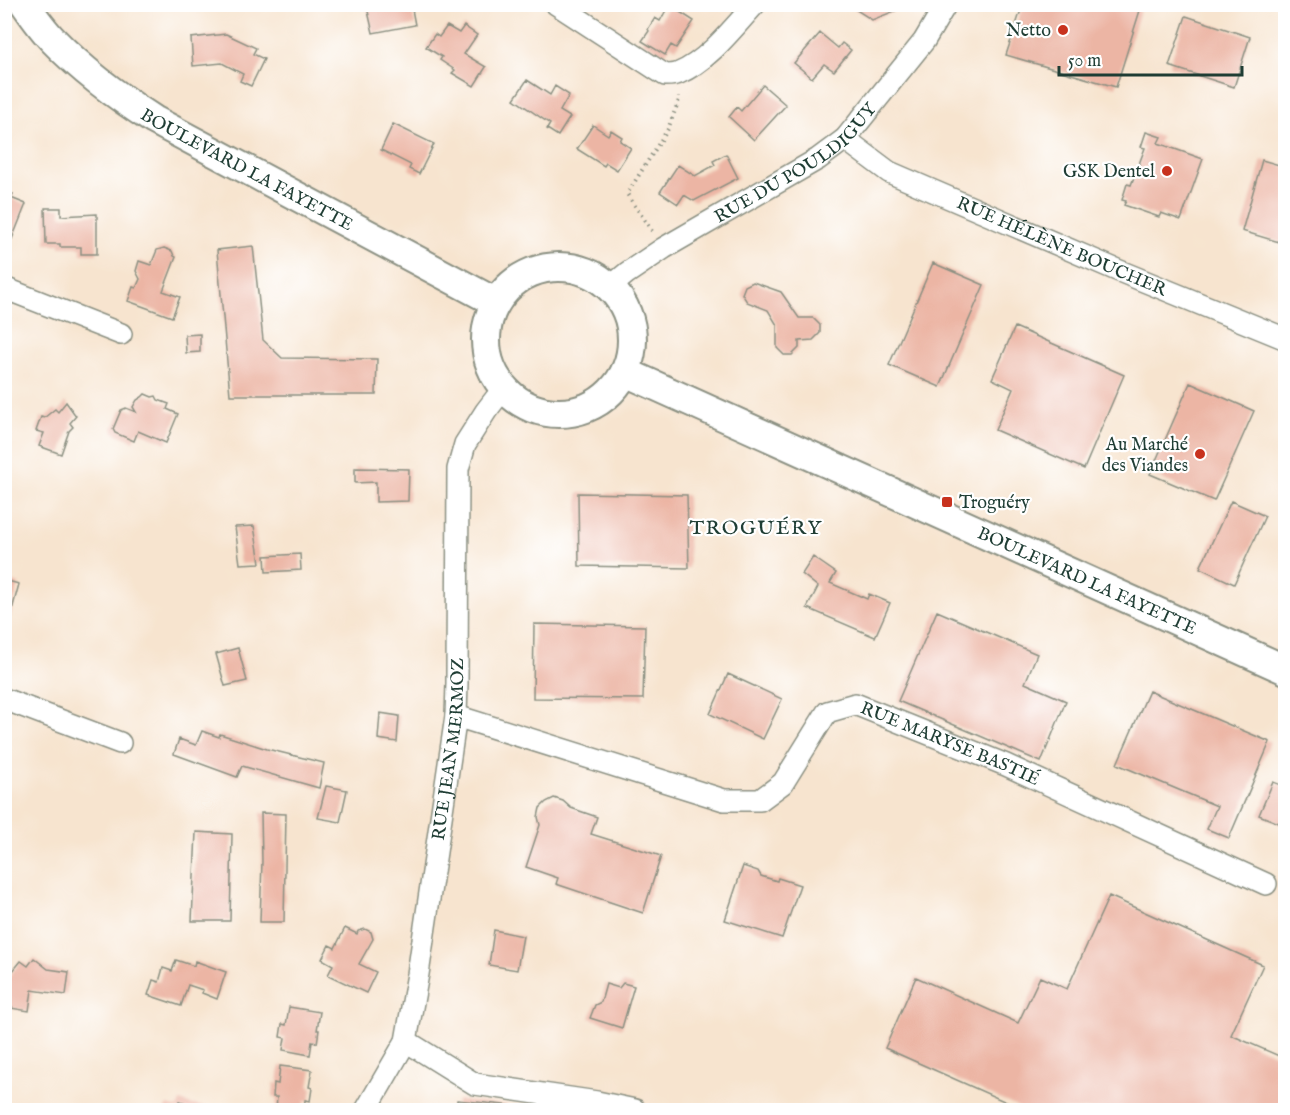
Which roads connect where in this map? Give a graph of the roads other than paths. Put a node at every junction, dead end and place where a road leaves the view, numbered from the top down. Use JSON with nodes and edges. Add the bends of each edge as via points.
{"nodes":[{"id":1,"x":25,"y":4,"type":"edge"},
{"id":2,"x":556,"y":4,"type":"edge"},
{"id":3,"x":755,"y":4,"type":"edge"},
{"id":4,"x":946,"y":4,"type":"edge"},
{"id":5,"x":845,"y":139,"type":"junction"},
{"id":6,"x":610,"y":286,"type":"junction"},
{"id":7,"x":4,"y":288,"type":"edge"},
{"id":8,"x":495,"y":302,"type":"junction"},
{"id":9,"x":122,"y":334,"type":"dead end"},
{"id":10,"x":1286,"y":339,"type":"edge"},
{"id":11,"x":625,"y":372,"type":"junction"},
{"id":12,"x":503,"y":389,"type":"junction"},
{"id":13,"x":1286,"y":670,"type":"edge"},
{"id":14,"x":4,"y":699,"type":"edge"},
{"id":15,"x":456,"y":716,"type":"junction"},
{"id":16,"x":120,"y":743,"type":"dead end"},
{"id":17,"x":1266,"y":884,"type":"dead end"},
{"id":18,"x":406,"y":1041,"type":"junction"},
{"id":19,"x":366,"y":1110,"type":"edge"},
{"id":20,"x":635,"y":1110,"type":"edge"}],
"edges":[{"from":1,"to":8,"type":"main road","name":"BOULEVARD LA FAYETTE","via":[[52,39],[84,70],[154,120]]},
{"from":2,"to":3,"type":"street","via":[[665,75],[677,75],[697,64]]},
{"from":4,"to":5,"type":"street","name":"RUE DU POULDIGUY","via":[[924,41]]},
{"from":5,"to":6,"type":"street","name":"RUE DU POULDIGUY","via":[[818,159],[664,248]]},
{"from":5,"to":10,"type":"street","name":"RUE HÉLÈNE BOUCHER","via":[[889,172]]},
{"from":6,"to":8,"type":"main road","via":[[579,269],[555,266],[532,271],[510,283]]},
{"from":6,"to":11,"type":"main road","via":[[630,321],[632,347]]},
{"from":7,"to":9,"type":"street"},
{"from":8,"to":12,"type":"main road","via":[[485,331],[488,362]]},
{"from":11,"to":12,"type":"main road","via":[[611,392],[591,406],[568,413],[544,412],[522,404]]},
{"from":11,"to":13,"type":"main road","name":"BOULEVARD LA FAYETTE"},
{"from":12,"to":15,"type":"street","name":"RUE JEAN MERMOZ","via":[[465,444],[458,469]]},
{"from":14,"to":16,"type":"street"},
{"from":15,"to":17,"type":"street","name":"RUE MARYSE BASTIÉ","via":[[724,800],[760,800],[783,783],[827,712],[855,704],[1006,765]]},
{"from":15,"to":18,"type":"street","name":"RUE JEAN MERMOZ"},
{"from":18,"to":19,"type":"street","name":"RUE JEAN MERMOZ"},
{"from":18,"to":20,"type":"street","via":[[475,1084]]}]}
